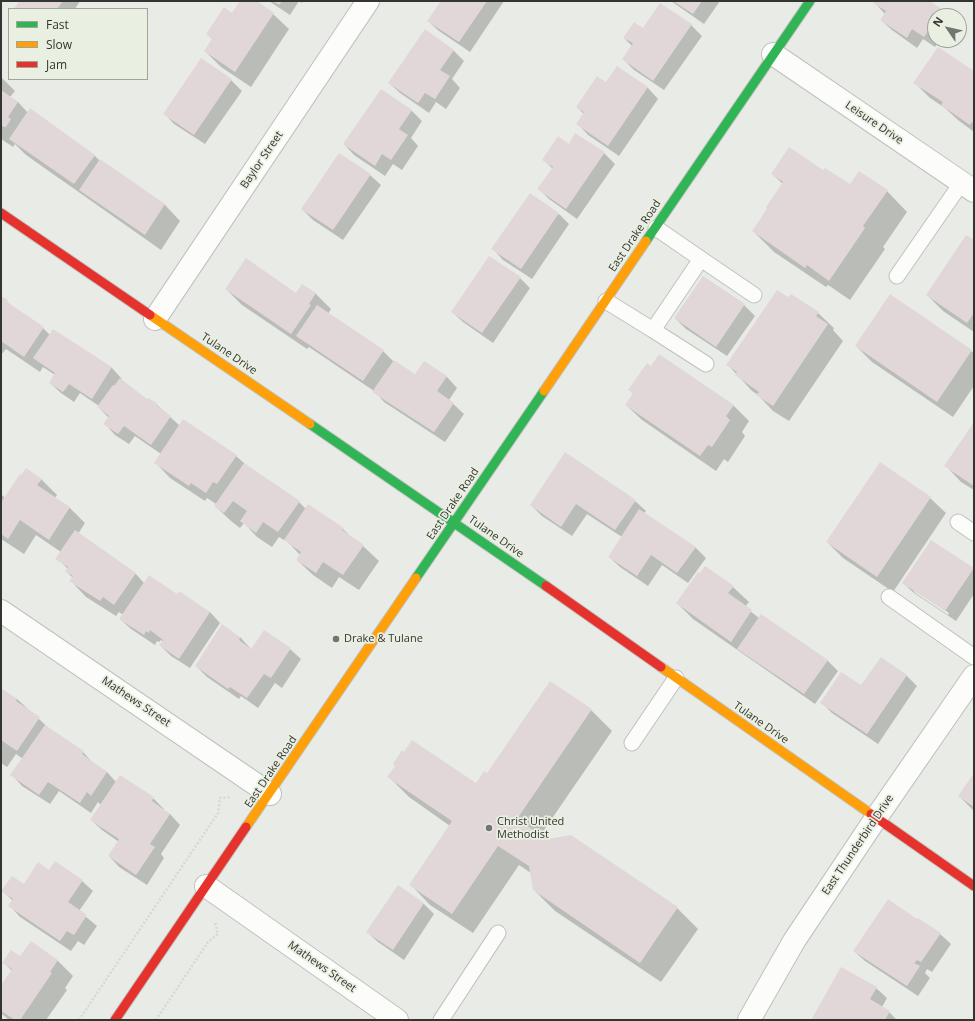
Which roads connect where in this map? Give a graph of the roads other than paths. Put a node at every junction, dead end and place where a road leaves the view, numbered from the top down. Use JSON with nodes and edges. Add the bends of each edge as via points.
{"nodes":[{"id":1,"x":368,"y":1,"type":"edge"},
{"id":2,"x":810,"y":1,"type":"edge"},
{"id":3,"x":774,"y":54,"type":"junction"},
{"id":4,"x":968,"y":187,"type":"edge"},
{"id":5,"x":1,"y":213,"type":"edge"},
{"id":6,"x":656,"y":228,"type":"junction"},
{"id":7,"x":701,"y":259,"type":"junction"},
{"id":8,"x":897,"y":276,"type":"dead end"},
{"id":9,"x":754,"y":295,"type":"dead end"},
{"id":10,"x":606,"y":301,"type":"junction"},
{"id":11,"x":155,"y":318,"type":"junction"},
{"id":12,"x":653,"y":330,"type":"junction"},
{"id":13,"x":706,"y":364,"type":"dead end"},
{"id":14,"x":958,"y":522,"type":"dead end"},
{"id":15,"x":455,"y":523,"type":"junction"},
{"id":16,"x":974,"y":532,"type":"edge"},
{"id":17,"x":889,"y":597,"type":"dead end"},
{"id":18,"x":1,"y":611,"type":"edge"},
{"id":19,"x":974,"y":657,"type":"edge"},
{"id":20,"x":974,"y":676,"type":"edge"},
{"id":21,"x":676,"y":678,"type":"junction"},
{"id":22,"x":632,"y":743,"type":"dead end"},
{"id":23,"x":270,"y":794,"type":"junction"},
{"id":24,"x":876,"y":818,"type":"junction"},
{"id":25,"x":206,"y":886,"type":"junction"},
{"id":26,"x":974,"y":886,"type":"edge"},
{"id":27,"x":498,"y":933,"type":"dead end"},
{"id":28,"x":115,"y":1020,"type":"edge"},
{"id":29,"x":397,"y":1020,"type":"edge"},
{"id":30,"x":441,"y":1020,"type":"edge"},
{"id":31,"x":749,"y":1020,"type":"edge"}],
"edges":[{"from":1,"to":11,"type":"street","name":"Baylor Street"},
{"from":2,"to":3,"type":"main road","name":"East Drake Road"},
{"from":3,"to":4,"type":"street","name":"Leisure Drive"},
{"from":3,"to":6,"type":"main road","name":"East Drake Road"},
{"from":4,"to":8,"type":"lane"},
{"from":5,"to":11,"type":"main road","name":"Tulane Drive"},
{"from":6,"to":7,"type":"lane"},
{"from":6,"to":10,"type":"main road","name":"East Drake Road"},
{"from":7,"to":9,"type":"lane"},
{"from":7,"to":12,"type":"lane"},
{"from":10,"to":12,"type":"lane"},
{"from":10,"to":15,"type":"main road","name":"East Drake Road"},
{"from":11,"to":15,"type":"main road","name":"Tulane Drive"},
{"from":12,"to":13,"type":"lane"},
{"from":14,"to":16,"type":"lane"},
{"from":15,"to":21,"type":"main road","name":"Tulane Drive"},
{"from":15,"to":23,"type":"main road","name":"East Drake Road"},
{"from":17,"to":19,"type":"lane"},
{"from":18,"to":23,"type":"street","name":"Mathews Street"},
{"from":20,"to":24,"type":"street","name":"East Thunderbird Drive"},
{"from":21,"to":22,"type":"lane"},
{"from":21,"to":24,"type":"main road","name":"Tulane Drive"},
{"from":23,"to":25,"type":"main road","name":"East Drake Road"},
{"from":24,"to":26,"type":"main road","name":"Tulane Drive"},
{"from":24,"to":31,"type":"street","name":"East Thunderbird Drive","via":[[794,941]]},
{"from":25,"to":28,"type":"main road","name":"East Drake Road"},
{"from":25,"to":29,"type":"street","name":"Mathews Street"},
{"from":27,"to":30,"type":"lane"}]}
